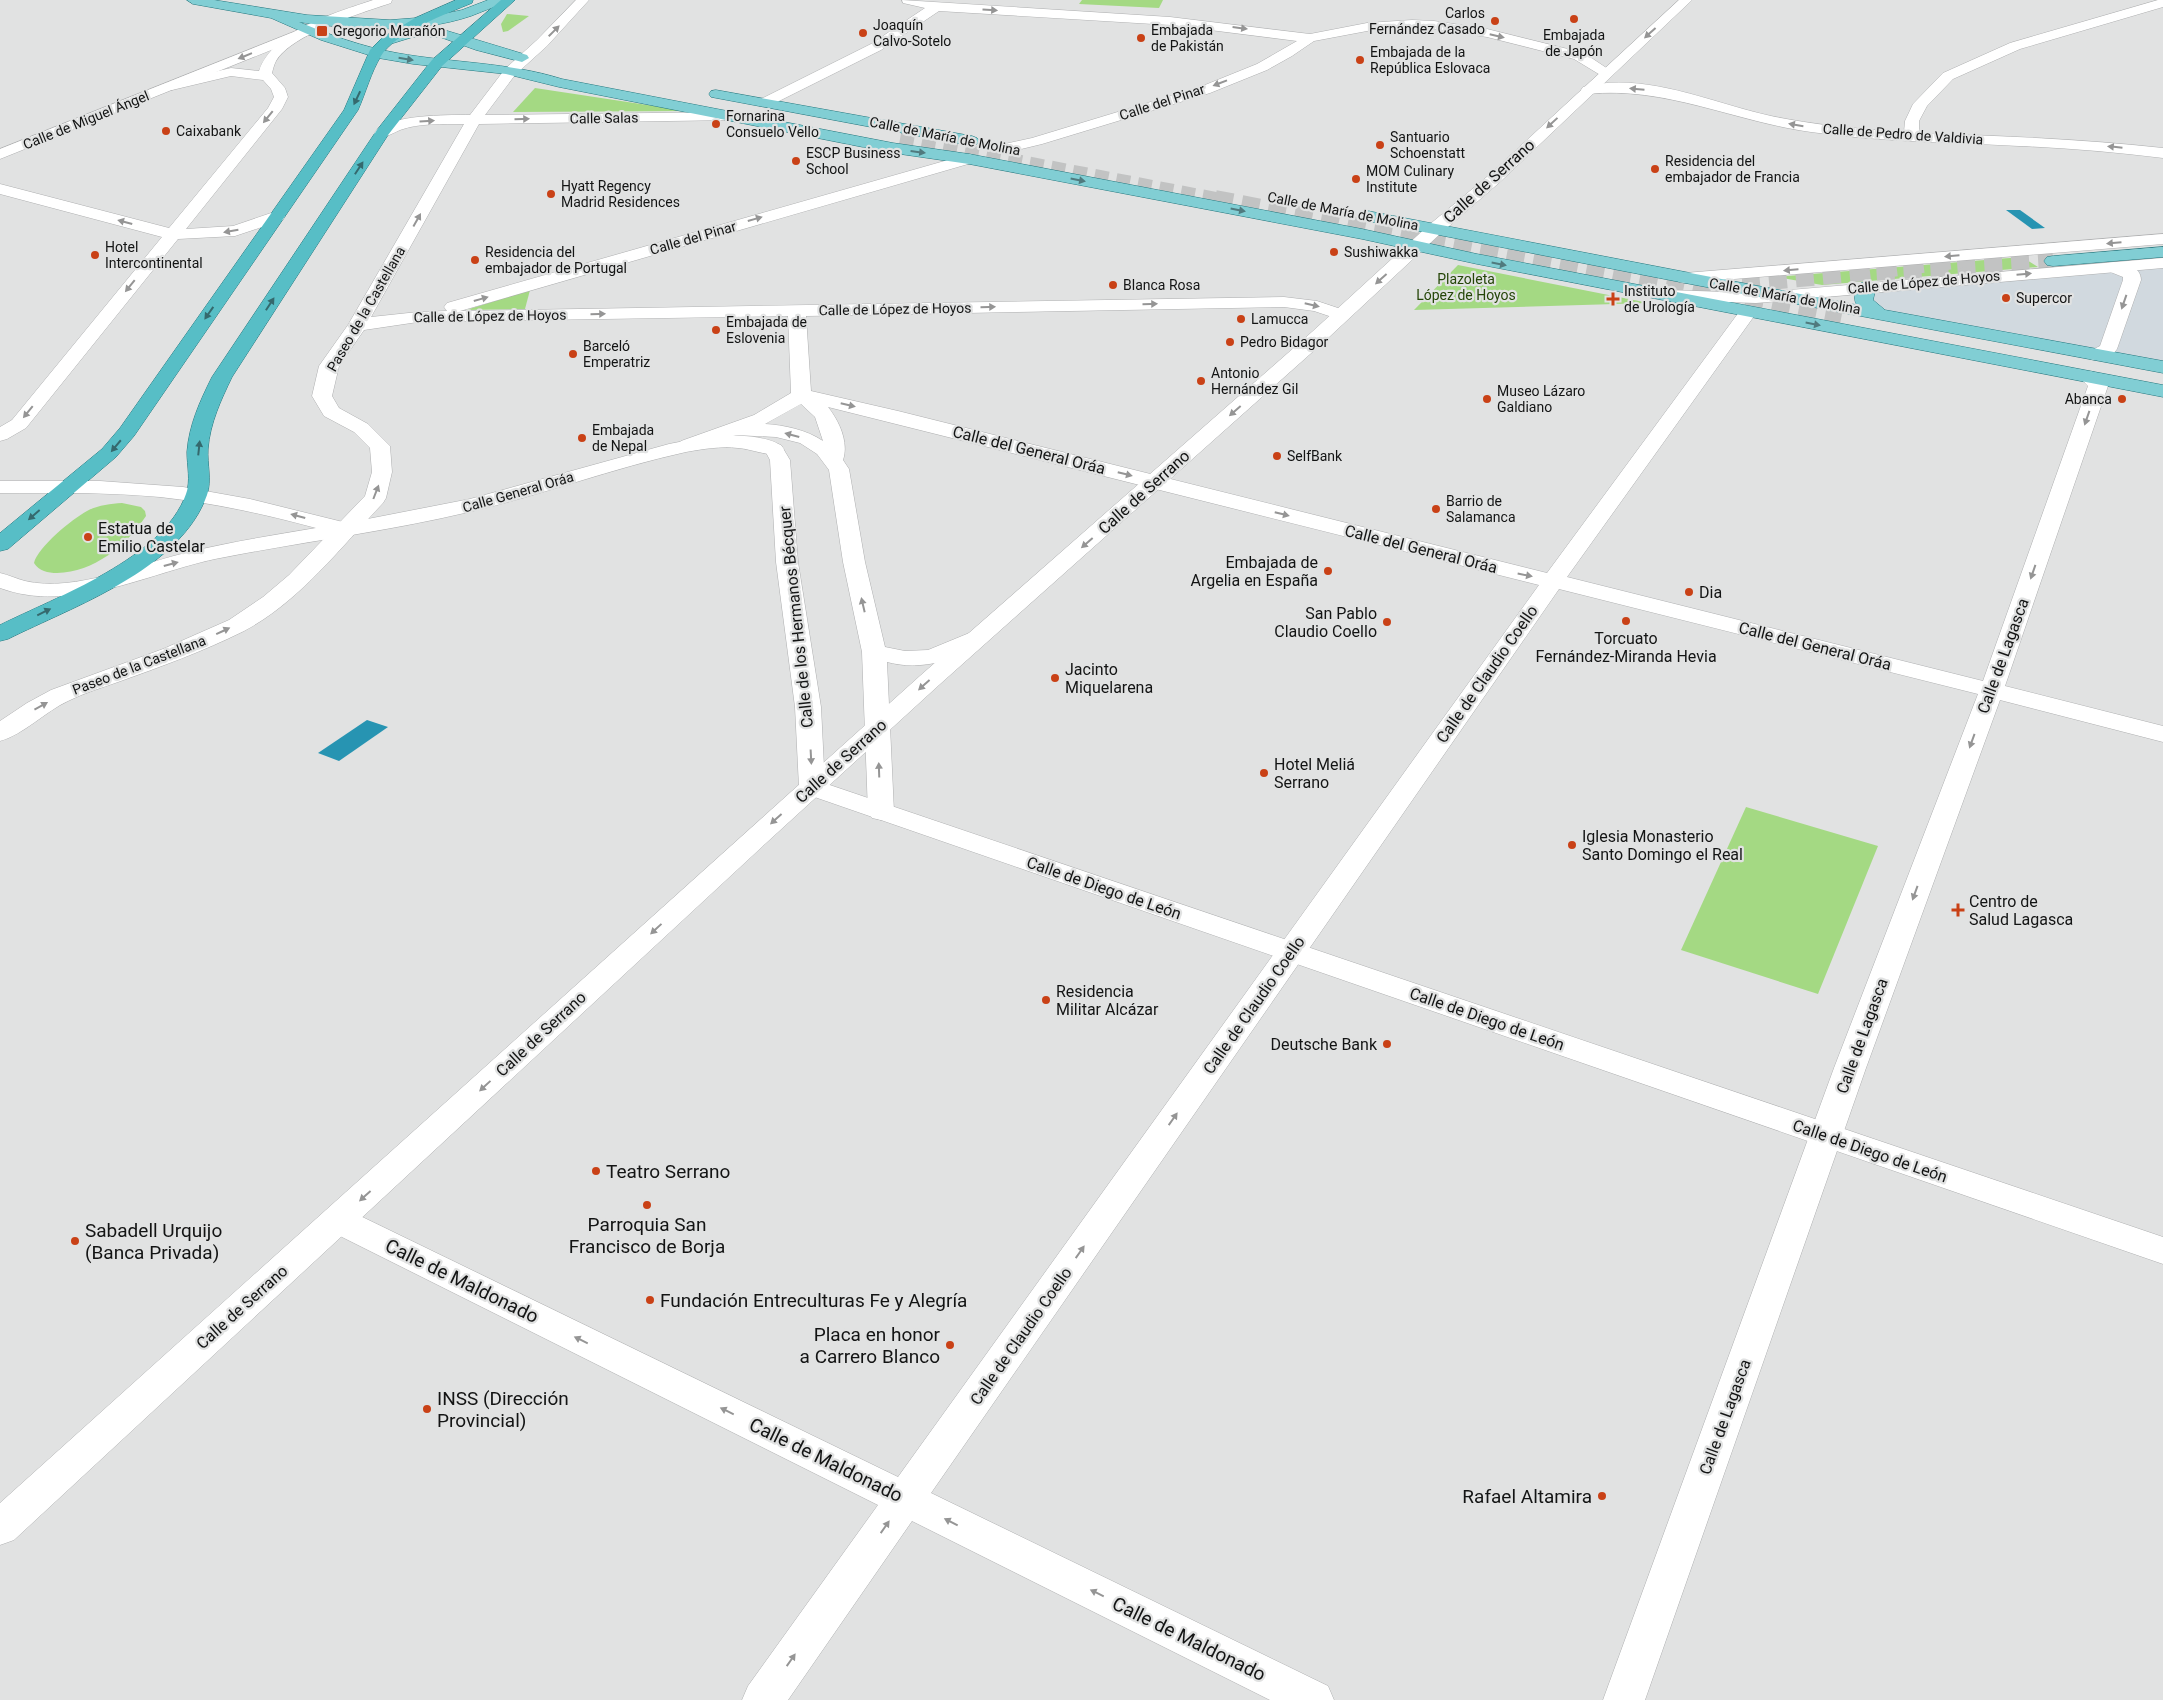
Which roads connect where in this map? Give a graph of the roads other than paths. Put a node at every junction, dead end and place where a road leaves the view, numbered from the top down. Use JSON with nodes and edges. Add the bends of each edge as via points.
{"nodes":[{"id":1,"x":193,"y":0,"type":"edge"},
{"id":2,"x":386,"y":0,"type":"edge"},
{"id":3,"x":467,"y":0,"type":"edge"},
{"id":4,"x":498,"y":0,"type":"edge"},
{"id":5,"x":509,"y":0,"type":"edge"},
{"id":6,"x":583,"y":0,"type":"edge"},
{"id":7,"x":908,"y":0,"type":"edge"},
{"id":8,"x":1686,"y":0,"type":"edge"},
{"id":9,"x":2122,"y":2,"type":"dead end"},
{"id":10,"x":2163,"y":3,"type":"edge"},
{"id":11,"x":936,"y":7,"type":"junction"},
{"id":12,"x":2149,"y":8,"type":"junction"},
{"id":13,"x":2163,"y":11,"type":"edge"},
{"id":14,"x":276,"y":16,"type":"junction"},
{"id":15,"x":490,"y":16,"type":"junction"},
{"id":16,"x":327,"y":21,"type":"junction"},
{"id":17,"x":420,"y":21,"type":"junction"},
{"id":18,"x":306,"y":31,"type":"junction"},
{"id":19,"x":1310,"y":38,"type":"junction"},
{"id":20,"x":462,"y":40,"type":"junction"},
{"id":21,"x":386,"y":41,"type":"junction"},
{"id":22,"x":376,"y":53,"type":"junction"},
{"id":23,"x":523,"y":58,"type":"junction"},
{"id":24,"x":437,"y":64,"type":"junction"},
{"id":25,"x":477,"y":67,"type":"junction"},
{"id":26,"x":510,"y":72,"type":"junction"},
{"id":27,"x":1607,"y":73,"type":"junction"},
{"id":28,"x":267,"y":76,"type":"junction"},
{"id":29,"x":544,"y":77,"type":"junction"},
{"id":30,"x":425,"y":81,"type":"junction"},
{"id":31,"x":632,"y":82,"type":"dead end"},
{"id":32,"x":172,"y":86,"type":"junction"},
{"id":33,"x":1588,"y":90,"type":"junction"},
{"id":34,"x":699,"y":91,"type":"dead end"},
{"id":35,"x":764,"y":103,"type":"junction"},
{"id":36,"x":733,"y":116,"type":"junction"},
{"id":37,"x":474,"y":120,"type":"junction"},
{"id":38,"x":382,"y":133,"type":"junction"},
{"id":39,"x":1911,"y":137,"type":"junction"},
{"id":40,"x":900,"y":139,"type":"tunnel mouth"},
{"id":41,"x":1005,"y":148,"type":"junction"},
{"id":42,"x":2163,"y":153,"type":"edge"},
{"id":43,"x":0,"y":154,"type":"edge"},
{"id":44,"x":1043,"y":155,"type":"dead end"},
{"id":45,"x":968,"y":159,"type":"junction"},
{"id":46,"x":0,"y":189,"type":"edge"},
{"id":47,"x":1354,"y":214,"type":"dead end"},
{"id":48,"x":277,"y":216,"type":"junction"},
{"id":49,"x":1435,"y":229,"type":"junction"},
{"id":50,"x":172,"y":234,"type":"junction"},
{"id":51,"x":2163,"y":239,"type":"edge"},
{"id":52,"x":1418,"y":246,"type":"junction"},
{"id":53,"x":2163,"y":252,"type":"edge"},
{"id":54,"x":2053,"y":261,"type":"tunnel mouth"},
{"id":55,"x":2163,"y":263,"type":"edge"},
{"id":56,"x":2114,"y":267,"type":"junction"},
{"id":57,"x":1686,"y":278,"type":"junction"},
{"id":58,"x":1867,"y":287,"type":"junction"},
{"id":59,"x":1655,"y":294,"type":"junction"},
{"id":60,"x":1784,"y":296,"type":"junction"},
{"id":61,"x":796,"y":311,"type":"junction"},
{"id":62,"x":1748,"y":312,"type":"junction"},
{"id":63,"x":1880,"y":314,"type":"junction"},
{"id":64,"x":1342,"y":315,"type":"junction"},
{"id":65,"x":418,"y":317,"type":"junction"},
{"id":66,"x":1841,"y":319,"type":"tunnel mouth"},
{"id":67,"x":357,"y":326,"type":"junction"},
{"id":68,"x":2093,"y":366,"type":"junction"},
{"id":69,"x":2163,"y":367,"type":"edge"},
{"id":70,"x":2163,"y":380,"type":"edge"},
{"id":71,"x":2163,"y":390,"type":"edge"},
{"id":72,"x":801,"y":395,"type":"junction"},
{"id":73,"x":736,"y":429,"type":"junction"},
{"id":74,"x":0,"y":435,"type":"edge"},
{"id":75,"x":688,"y":445,"type":"junction"},
{"id":76,"x":833,"y":459,"type":"junction"},
{"id":77,"x":1156,"y":481,"type":"junction"},
{"id":78,"x":70,"y":486,"type":"junction"},
{"id":79,"x":0,"y":487,"type":"edge"},
{"id":80,"x":196,"y":496,"type":"junction"},
{"id":81,"x":345,"y":528,"type":"junction"},
{"id":82,"x":0,"y":544,"type":"edge"},
{"id":83,"x":0,"y":580,"type":"edge"},
{"id":84,"x":107,"y":581,"type":"junction"},
{"id":85,"x":1553,"y":581,"type":"junction"},
{"id":86,"x":988,"y":631,"type":"junction"},
{"id":87,"x":0,"y":634,"type":"edge"},
{"id":88,"x":874,"y":652,"type":"junction"},
{"id":89,"x":1990,"y":691,"type":"junction"},
{"id":90,"x":878,"y":728,"type":"junction"},
{"id":91,"x":0,"y":732,"type":"edge"},
{"id":92,"x":2163,"y":734,"type":"edge"},
{"id":93,"x":812,"y":787,"type":"junction"},
{"id":94,"x":880,"y":812,"type":"junction"},
{"id":95,"x":1291,"y":952,"type":"junction"},
{"id":96,"x":1826,"y":1136,"type":"junction"},
{"id":97,"x":338,"y":1220,"type":"junction"},
{"id":98,"x":2163,"y":1251,"type":"edge"},
{"id":99,"x":905,"y":1499,"type":"junction"},
{"id":100,"x":0,"y":1528,"type":"edge"},
{"id":101,"x":763,"y":1700,"type":"edge"},
{"id":102,"x":1313,"y":1700,"type":"edge"},
{"id":103,"x":1624,"y":1700,"type":"edge"}],
"edges":[{"from":1,"to":14,"type":"main road"},
{"from":2,"to":16,"type":"street"},
{"from":3,"to":17,"type":"highway"},
{"from":4,"to":17,"type":"main road","via":[[464,14]]},
{"from":5,"to":15,"type":"highway"},
{"from":23,"to":6,"type":"street","name":"Paseo de la Castellana","one_way":true},
{"from":7,"to":11,"type":"street"},
{"from":8,"to":27,"type":"street","name":"Calle de Serrano","one_way":true},
{"from":9,"to":12,"type":"street"},
{"from":10,"to":12,"type":"street"},
{"from":11,"to":19,"type":"street","one_way":true,"via":[[1170,21]]},
{"from":11,"to":35,"type":"street","via":[[876,47]]},
{"from":12,"to":13,"type":"street"},
{"from":12,"to":39,"type":"street","via":[[2015,46],[1948,76],[1920,104],[1912,121]]},
{"from":14,"to":16,"type":"main road"},
{"from":14,"to":18,"type":"main road"},
{"from":15,"to":20,"type":"highway"},
{"from":15,"to":23,"type":"main road","via":[[486,28]]},
{"from":16,"to":17,"type":"main road","via":[[372,24]]},
{"from":16,"to":18,"type":"street"},
{"from":17,"to":21,"type":"highway"},
{"from":18,"to":22,"type":"main road"},
{"from":18,"to":28,"type":"street","via":[[270,59],[265,69]]},
{"from":18,"to":32,"type":"street","name":"Calle de Miguel Ángel","one_way":true},
{"from":19,"to":27,"type":"street","one_way":true,"via":[[1367,27],[1434,25],[1487,33],[1558,50],[1579,56]]},
{"from":19,"to":41,"type":"street","name":"Calle del Pinar","one_way":true,"via":[[1276,60],[1221,83]]},
{"from":20,"to":21,"type":"main road","via":[[432,32],[412,33]]},
{"from":20,"to":23,"type":"main road"},
{"from":20,"to":24,"type":"highway"},
{"from":21,"to":22,"type":"highway"},
{"from":22,"to":24,"type":"main road","one_way":true},
{"from":22,"to":48,"type":"highway","one_way":true,"via":[[351,110]]},
{"from":23,"to":26,"type":"street","name":"Paseo de la Castellana"},
{"from":23,"to":31,"type":"main road"},
{"from":24,"to":25,"type":"main road"},
{"from":24,"to":30,"type":"highway"},
{"from":25,"to":26,"type":"main road","name":"Calle de María de Molina"},
{"from":25,"to":30,"type":"main road","via":[[449,71]]},
{"from":26,"to":29,"type":"main road","name":"Calle de María de Molina"},
{"from":26,"to":37,"type":"street","name":"Paseo de la Castellana"},
{"from":27,"to":33,"type":"street","name":"Calle de Serrano"},
{"from":28,"to":32,"type":"street","name":"Calle de Miguel Ángel","via":[[231,72]]},
{"from":28,"to":50,"type":"street","one_way":true,"via":[[281,97],[275,109]]},
{"from":29,"to":36,"type":"main road","name":"Calle de María de Molina","via":[[559,83]]},
{"from":29,"to":40,"type":"main road","name":"Calle de María de Molina","via":[[679,96]]},
{"from":30,"to":38,"type":"highway"},
{"from":32,"to":43,"type":"street","name":"Calle de Miguel Ángel"},
{"from":39,"to":33,"type":"street","name":"Calle de Pedro de Valdivia","one_way":true,"via":[[1795,125],[1659,92],[1622,88]]},
{"from":33,"to":49,"type":"street","name":"Calle de Serrano","one_way":true,"via":[[1494,179]]},
{"from":34,"to":35,"type":"main road","name":"Calle de María de Molina"},
{"from":35,"to":41,"type":"main road","name":"Calle de María de Molina"},
{"from":37,"to":36,"type":"street","name":"Calle Salas","one_way":true},
{"from":36,"to":45,"type":"main road","name":"Calle de María de Molina","one_way":true},
{"from":38,"to":37,"type":"street","name":"Calle Salas","one_way":true,"via":[[410,123]]},
{"from":67,"to":37,"type":"street","name":"Paseo de la Castellana","one_way":true},
{"from":80,"to":38,"type":"highway","one_way":true,"via":[[199,485],[198,447],[207,406]]},
{"from":42,"to":39,"type":"street","name":"Calle de Pedro de Valdivia","one_way":true,"via":[[2056,143]]},
{"from":41,"to":44,"type":"main road","name":"Calle de María de Molina"},
{"from":45,"to":52,"type":"main road","name":"Calle de María de Molina","one_way":true},
{"from":65,"to":45,"type":"street","name":"Calle del Pinar","one_way":true},
{"from":50,"to":46,"type":"street","one_way":true},
{"from":47,"to":49,"type":"main road","name":"Calle de María de Molina"},
{"from":48,"to":50,"type":"street","one_way":true,"via":[[235,231]]},
{"from":48,"to":78,"type":"highway","one_way":true,"via":[[127,432],[110,453]]},
{"from":49,"to":52,"type":"street","name":"Calle de Serrano"},
{"from":49,"to":57,"type":"main road","name":"Calle de María de Molina"},
{"from":50,"to":74,"type":"street","one_way":true,"via":[[19,424]]},
{"from":51,"to":57,"type":"street","name":"Calle de López de Hoyos","one_way":true},
{"from":52,"to":57,"type":"main road","via":[[1485,247],[1631,273]]},
{"from":52,"to":59,"type":"main road","name":"Calle de María de Molina","one_way":true},
{"from":52,"to":64,"type":"street","name":"Calle de Serrano","one_way":true},
{"from":53,"to":54,"type":"main road"},
{"from":55,"to":56,"type":"street","name":"Calle de López de Hoyos"},
{"from":58,"to":56,"type":"street","name":"Calle de López de Hoyos","one_way":true},
{"from":56,"to":68,"type":"street","one_way":true,"via":[[2130,273],[2132,280],[2108,349]]},
{"from":57,"to":60,"type":"main road","name":"Calle de María de Molina"},
{"from":58,"to":60,"type":"street","name":"Calle de López de Hoyos"},
{"from":58,"to":63,"type":"main road","via":[[1864,302]]},
{"from":59,"to":60,"type":"street","name":"Calle de López de Hoyos","via":[[1720,298]]},
{"from":59,"to":62,"type":"main road","name":"Calle de María de Molina"},
{"from":60,"to":63,"type":"main road","name":"Calle de María de Molina"},
{"from":61,"to":64,"type":"street","name":"Calle de López de Hoyos","one_way":true,"via":[[1284,302],[1317,306]]},
{"from":65,"to":61,"type":"street","name":"Calle de López de Hoyos","one_way":true},
{"from":61,"to":72,"type":"street"},
{"from":62,"to":68,"type":"main road","name":"Calle de María de Molina","one_way":true},
{"from":62,"to":85,"type":"street","name":"Calle de Claudio Coello"},
{"from":63,"to":68,"type":"main road","name":"Calle de María de Molina"},
{"from":64,"to":77,"type":"street","name":"Calle de Serrano","one_way":true},
{"from":65,"to":67,"type":"street","name":"Calle de López de Hoyos"},
{"from":66,"to":70,"type":"main road","name":"Calle de María de Molina"},
{"from":81,"to":67,"type":"street","name":"Paseo de la Castellana","one_way":true,"via":[[375,498],[382,472],[380,446],[361,428],[331,412],[322,396],[330,366]]},
{"from":68,"to":69,"type":"main road","name":"Calle de María de Molina"},
{"from":68,"to":71,"type":"main road","name":"Calle de María de Molina"},
{"from":68,"to":89,"type":"street","name":"Calle de Lagasca","one_way":true,"via":[[2098,386]]},
{"from":72,"to":73,"type":"street","via":[[781,410]]},
{"from":72,"to":76,"type":"street","via":[[825,417],[836,450]]},
{"from":72,"to":77,"type":"street","name":"Calle del General Oráa","one_way":true},
{"from":73,"to":75,"type":"street"},
{"from":76,"to":73,"type":"street","one_way":true,"via":[[824,450],[794,435]]},
{"from":75,"to":81,"type":"street","name":"Calle General Oráa","via":[[456,509]]},
{"from":75,"to":93,"type":"street","name":"Calle de los Hermanos Bécquer","one_way":true,"via":[[745,441],[774,449],[780,460],[787,562],[808,707]]},
{"from":88,"to":76,"type":"street","one_way":true,"via":[[854,562],[839,469]]},
{"from":77,"to":85,"type":"street","name":"Calle del General Oráa","one_way":true},
{"from":77,"to":86,"type":"street","name":"Calle de Serrano","one_way":true},
{"from":78,"to":79,"type":"street"},
{"from":78,"to":80,"type":"street"},
{"from":78,"to":82,"type":"highway","one_way":true},
{"from":81,"to":80,"type":"street","one_way":true,"via":[[269,508]]},
{"from":80,"to":84,"type":"highway","via":[[175,531]]},
{"from":84,"to":81,"type":"street","name":"Calle General Oráa","one_way":true,"via":[[212,553]]},
{"from":91,"to":81,"type":"street","name":"Paseo de la Castellana","one_way":true,"via":[[60,695],[172,654],[236,625],[297,580]]},
{"from":83,"to":84,"type":"street","name":"Calle General Oráa","via":[[31,590],[62,590]]},
{"from":87,"to":84,"type":"highway","one_way":true},
{"from":85,"to":89,"type":"street","name":"Calle del General Oráa"},
{"from":85,"to":95,"type":"street","name":"Calle de Claudio Coello"},
{"from":86,"to":88,"type":"street","via":[[941,656],[900,658]]},
{"from":86,"to":90,"type":"street","name":"Calle de Serrano","one_way":true},
{"from":88,"to":90,"type":"street"},
{"from":89,"to":92,"type":"street","name":"Calle del General Oráa"},
{"from":89,"to":96,"type":"street","name":"Calle de Lagasca","one_way":true},
{"from":90,"to":93,"type":"street","name":"Calle de Serrano"},
{"from":94,"to":90,"type":"street","one_way":true},
{"from":93,"to":94,"type":"street","name":"Calle de Diego de León"},
{"from":93,"to":97,"type":"street","name":"Calle de Serrano","one_way":true},
{"from":94,"to":95,"type":"street","name":"Calle de Diego de León"},
{"from":95,"to":96,"type":"street","name":"Calle de Diego de León"},
{"from":99,"to":95,"type":"street","name":"Calle de Claudio Coello","one_way":true},
{"from":96,"to":98,"type":"street","name":"Calle de Diego de León"},
{"from":96,"to":103,"type":"street","name":"Calle de Lagasca"},
{"from":99,"to":97,"type":"street","name":"Calle de Maldonado","one_way":true},
{"from":97,"to":100,"type":"street","name":"Calle de Serrano"},
{"from":101,"to":99,"type":"street","name":"Calle de Claudio Coello","one_way":true},
{"from":102,"to":99,"type":"street","name":"Calle de Maldonado","one_way":true}]}
